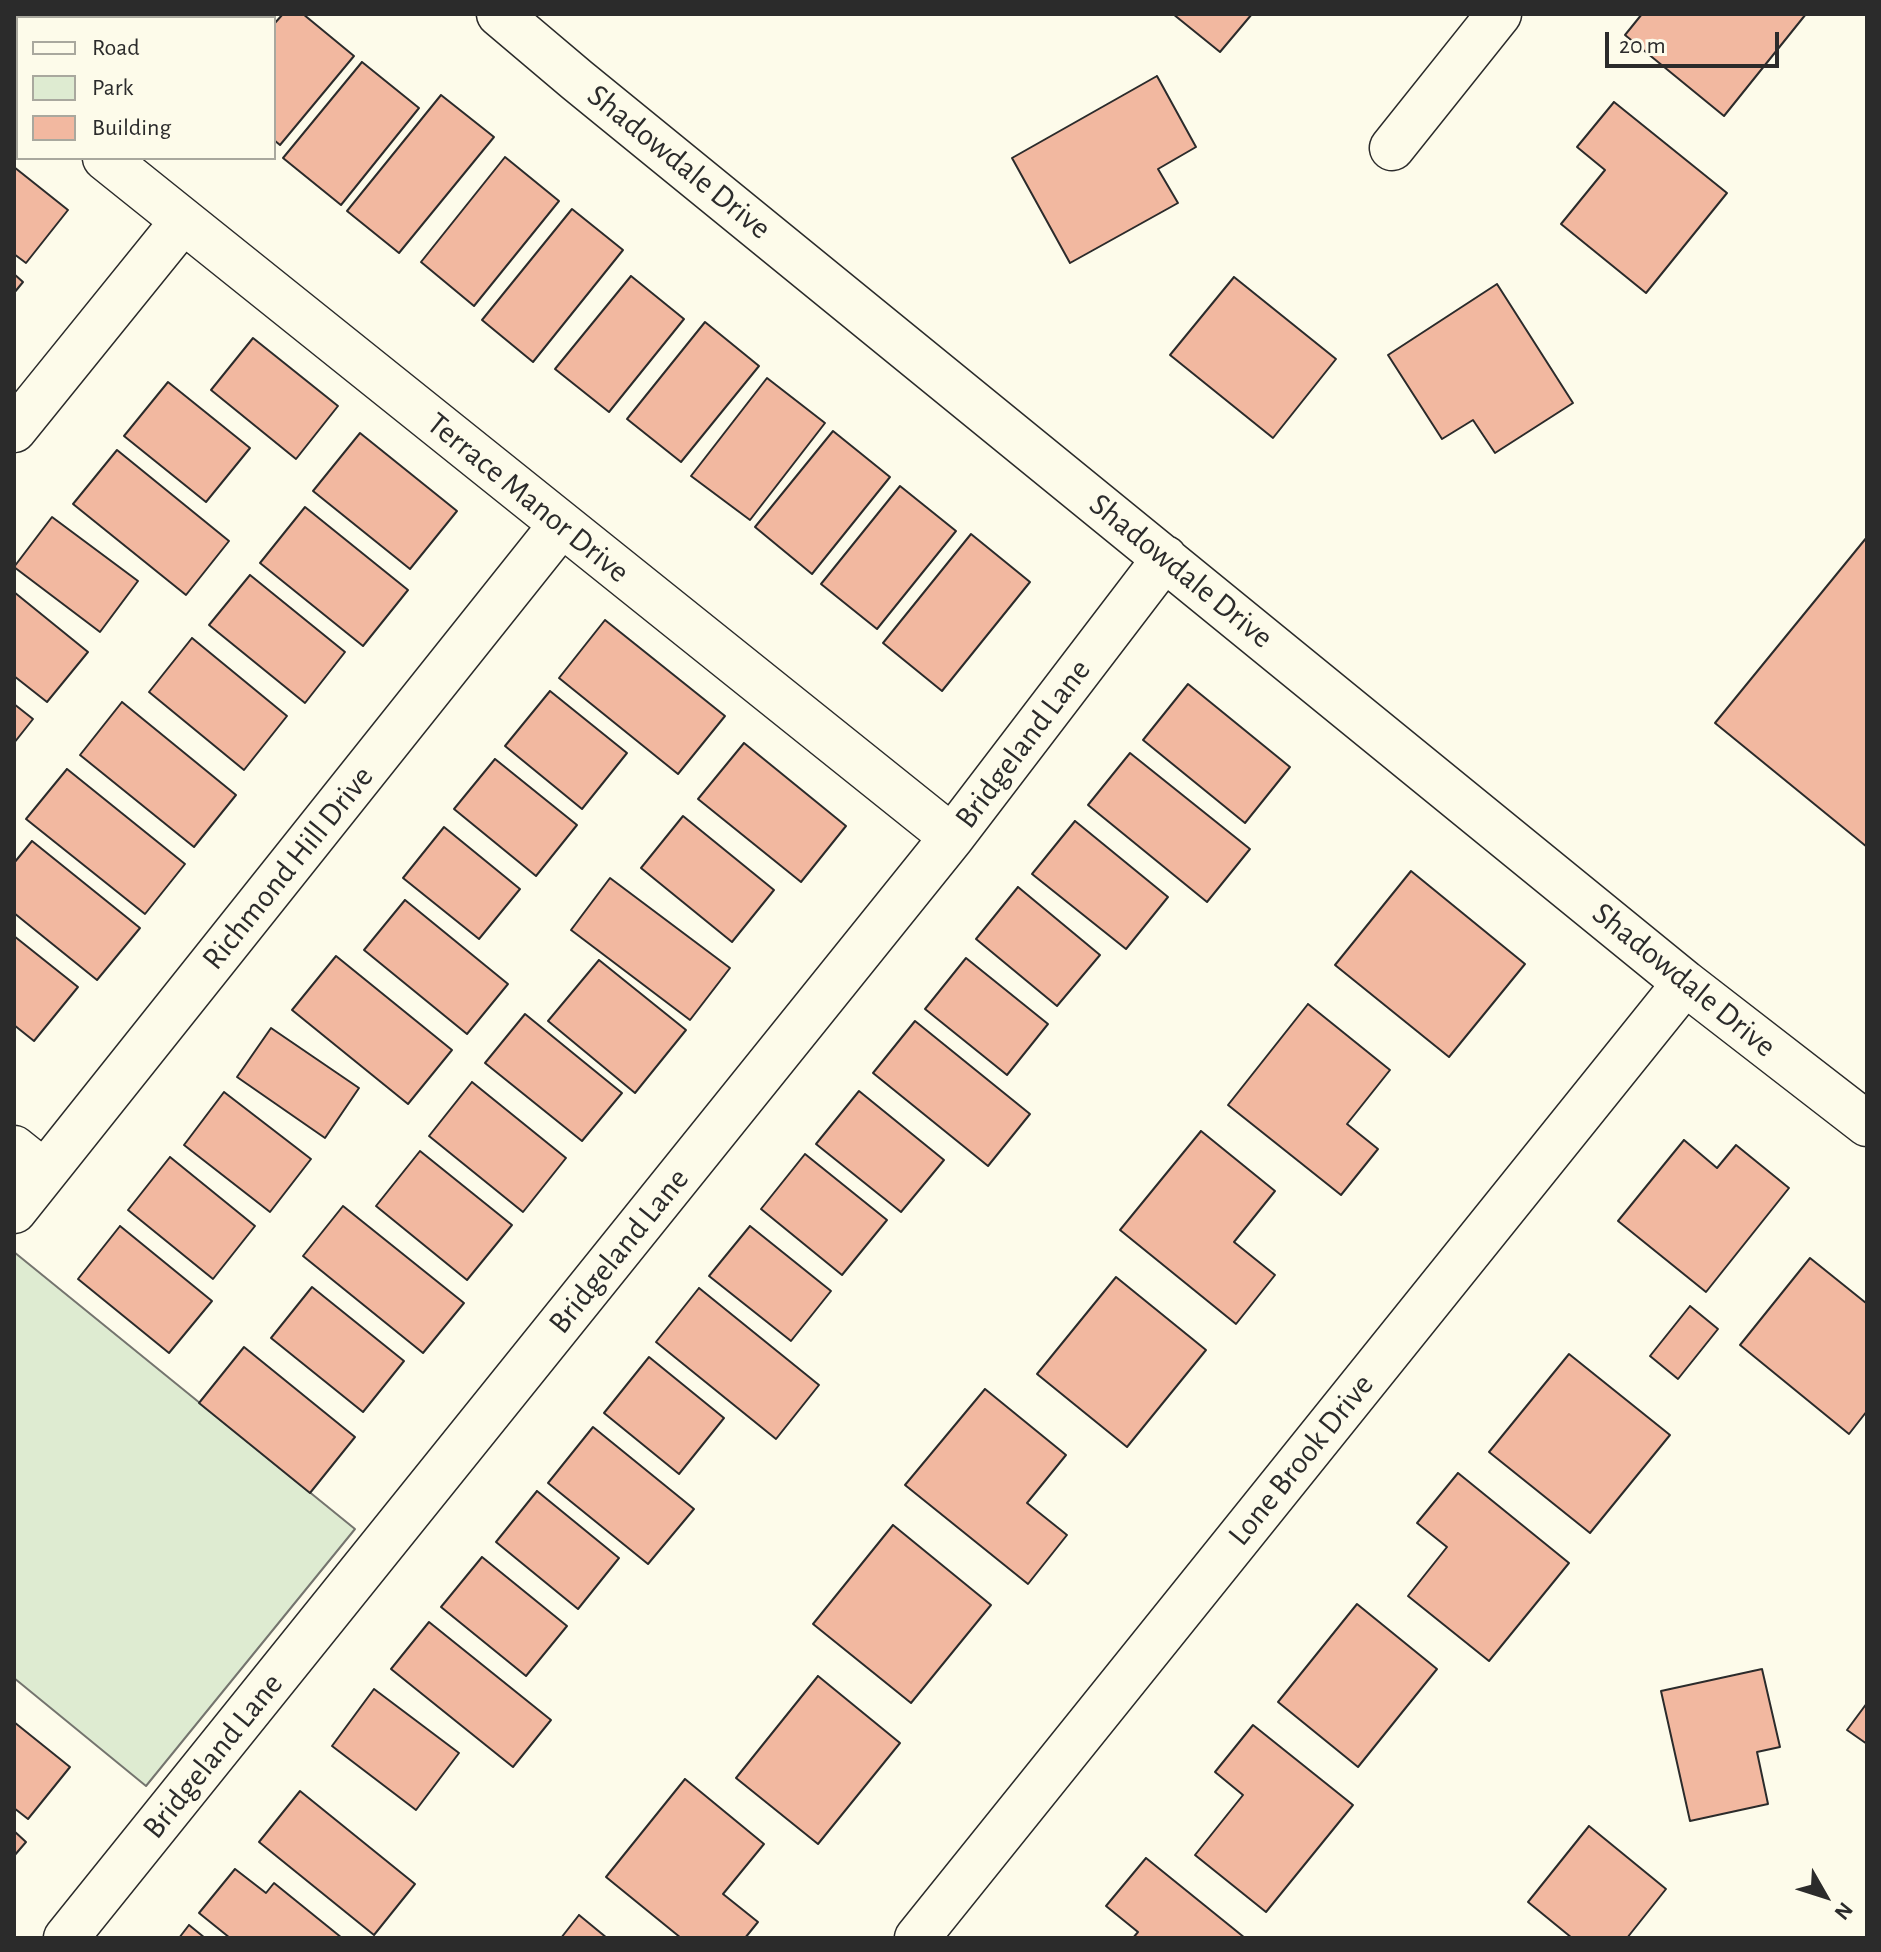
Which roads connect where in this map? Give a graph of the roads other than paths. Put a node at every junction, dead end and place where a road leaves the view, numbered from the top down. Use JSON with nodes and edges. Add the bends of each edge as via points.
{"nodes":[{"id":1,"x":499,"y":14,"type":"edge"},
{"id":2,"x":1499,"y":14,"type":"edge"},
{"id":3,"x":1392,"y":148,"type":"dead end"},
{"id":4,"x":107,"y":160,"type":"edge"},
{"id":5,"x":183,"y":221,"type":"junction"},
{"id":6,"x":14,"y":430,"type":"edge"},
{"id":7,"x":561,"y":525,"type":"junction"},
{"id":8,"x":1165,"y":558,"type":"junction"},
{"id":9,"x":952,"y":837,"type":"junction"},
{"id":10,"x":1685,"y":983,"type":"junction"},
{"id":11,"x":1867,"y":1124,"type":"edge"},
{"id":12,"x":29,"y":1160,"type":"edge"},
{"id":13,"x":14,"y":1211,"type":"edge"},
{"id":14,"x":66,"y":1938,"type":"edge"},
{"id":15,"x":917,"y":1938,"type":"edge"}],
"edges":[{"from":1,"to":8,"type":"street","name":"Shadowdale Drive"},
{"from":2,"to":3,"type":"street"},
{"from":4,"to":5,"type":"street","name":"Terrace Manor Drive"},
{"from":5,"to":6,"type":"street"},
{"from":5,"to":7,"type":"street","name":"Terrace Manor Drive"},
{"from":7,"to":9,"type":"street","name":"Terrace Manor Drive"},
{"from":7,"to":12,"type":"street","name":"Richmond Hill Drive"},
{"from":8,"to":9,"type":"street","name":"Bridgeland Lane"},
{"from":8,"to":10,"type":"street","name":"Shadowdale Drive"},
{"from":9,"to":14,"type":"street","name":"Bridgeland Lane"},
{"from":10,"to":11,"type":"street","name":"Shadowdale Drive"},
{"from":10,"to":15,"type":"street","name":"Lone Brook Drive"},
{"from":12,"to":13,"type":"street","name":"Richmond Hill Drive"}]}
